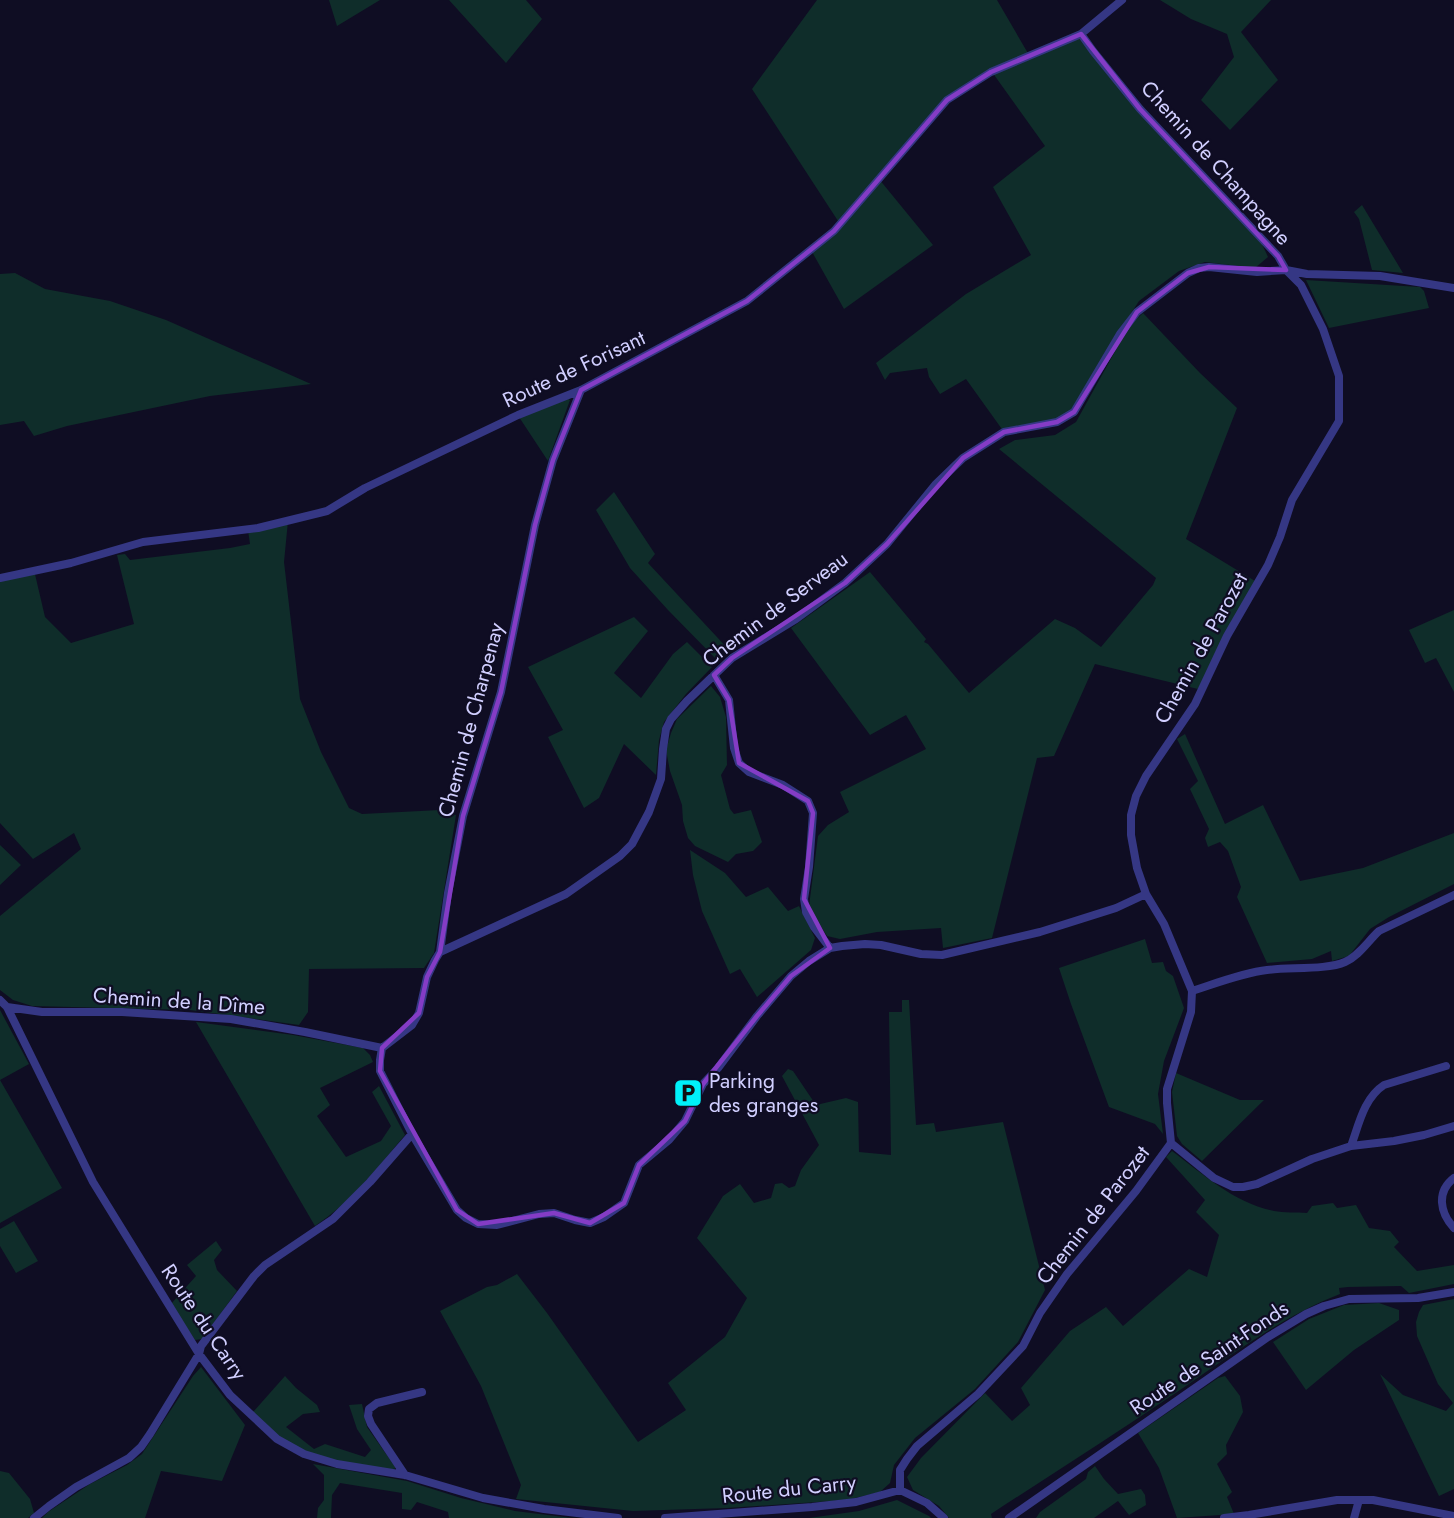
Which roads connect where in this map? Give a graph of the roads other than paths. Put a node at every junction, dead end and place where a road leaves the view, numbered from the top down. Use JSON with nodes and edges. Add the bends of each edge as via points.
{"nodes":[{"id":1,"x":1122,"y":0,"type":"edge"},
{"id":2,"x":1081,"y":34,"type":"junction"},
{"id":3,"x":1286,"y":270,"type":"junction"},
{"id":4,"x":1454,"y":288,"type":"edge"},
{"id":5,"x":581,"y":390,"type":"junction"},
{"id":6,"x":0,"y":578,"type":"edge"},
{"id":7,"x":714,"y":675,"type":"junction"},
{"id":8,"x":1146,"y":894,"type":"junction"},
{"id":9,"x":1454,"y":895,"type":"edge"},
{"id":10,"x":830,"y":948,"type":"junction"},
{"id":11,"x":441,"y":952,"type":"junction"},
{"id":12,"x":1192,"y":991,"type":"junction"},
{"id":13,"x":0,"y":1000,"type":"edge"},
{"id":14,"x":7,"y":1007,"type":"junction"},
{"id":15,"x":382,"y":1048,"type":"junction"},
{"id":16,"x":1446,"y":1066,"type":"dead end"},
{"id":17,"x":1454,"y":1126,"type":"edge"},
{"id":18,"x":412,"y":1134,"type":"junction"},
{"id":19,"x":1171,"y":1143,"type":"junction"},
{"id":20,"x":1351,"y":1146,"type":"junction"},
{"id":21,"x":1454,"y":1178,"type":"edge"},
{"id":22,"x":1454,"y":1228,"type":"edge"},
{"id":23,"x":1454,"y":1292,"type":"edge"},
{"id":24,"x":199,"y":1354,"type":"junction"},
{"id":25,"x":422,"y":1392,"type":"dead end"},
{"id":26,"x":405,"y":1475,"type":"junction"},
{"id":27,"x":900,"y":1490,"type":"junction"},
{"id":28,"x":1359,"y":1500,"type":"junction"},
{"id":29,"x":1454,"y":1516,"type":"edge"},
{"id":30,"x":34,"y":1518,"type":"edge"},
{"id":31,"x":618,"y":1518,"type":"edge"},
{"id":32,"x":665,"y":1518,"type":"edge"},
{"id":33,"x":944,"y":1518,"type":"edge"},
{"id":34,"x":1009,"y":1518,"type":"edge"},
{"id":35,"x":1224,"y":1518,"type":"edge"},
{"id":36,"x":1354,"y":1518,"type":"edge"}],
"edges":[{"from":1,"to":2,"type":"street","name":"Route de Forisant"},
{"from":2,"to":3,"type":"street","name":"Chemin de Champagne","via":[[1140,109],[1278,256]]},
{"from":2,"to":5,"type":"street","name":"Route de Forisant","via":[[991,72],[947,100],[834,231],[747,301]]},
{"from":3,"to":4,"type":"street","name":"Chemin de Champagne","via":[[1380,276]]},
{"from":3,"to":7,"type":"street","name":"Chemin de Serveau","via":[[1257,272],[1209,267],[1188,273],[1137,312],[1074,412],[1057,422],[1004,432],[963,458],[934,485],[887,544],[845,583],[732,658]]},
{"from":3,"to":8,"type":"street","name":"Chemin de Parozet","via":[[1301,285],[1323,329],[1339,376],[1339,421],[1292,500],[1268,565],[1227,636],[1195,704],[1136,796],[1131,835]]},
{"from":5,"to":6,"type":"street","name":"Route de Forisant","via":[[518,415],[365,488],[327,511],[258,528],[143,542]]},
{"from":5,"to":11,"type":"street","name":"Chemin de Charpenay","via":[[553,460],[535,525],[501,692],[463,816]]},
{"from":7,"to":10,"type":"street","via":[[729,700],[739,763],[749,772],[783,785],[808,801],[813,813],[804,899],[806,912]]},
{"from":7,"to":11,"type":"street","name":"Chemin de Serveau","via":[[666,729],[661,779],[650,812],[632,844],[566,894]]},
{"from":8,"to":10,"type":"street","via":[[1041,932],[942,955],[881,945]]},
{"from":8,"to":12,"type":"street","name":"Chemin de Parozet","via":[[1164,924]]},
{"from":9,"to":12,"type":"street","via":[[1379,931],[1345,962],[1266,970]]},
{"from":10,"to":18,"type":"street","via":[[791,976],[757,1016],[703,1084],[685,1121],[639,1165],[624,1203],[604,1217],[590,1223],[554,1213],[497,1225],[478,1224],[458,1210]]},
{"from":11,"to":15,"type":"street","name":"Chemin de Charpenay","via":[[427,977],[412,1025]]},
{"from":12,"to":19,"type":"street","name":"Chemin de Parozet","via":[[1191,1012],[1167,1089]]},
{"from":13,"to":14,"type":"street","name":"Route du Carry"},
{"from":14,"to":15,"type":"street","name":"Chemin de la Dîme","via":[[42,1012],[231,1019]]},
{"from":14,"to":24,"type":"street","name":"Route du Carry","via":[[93,1182]]},
{"from":15,"to":18,"type":"street","via":[[380,1071]]},
{"from":16,"to":20,"type":"street","via":[[1377,1090],[1367,1101]]},
{"from":17,"to":20,"type":"street","via":[[1424,1136]]},
{"from":18,"to":24,"type":"street","via":[[333,1219],[254,1276]]},
{"from":19,"to":20,"type":"street","via":[[1214,1178],[1233,1187],[1257,1184]]},
{"from":19,"to":27,"type":"street","name":"Chemin de Parozet","via":[[1067,1274],[1023,1346],[978,1394],[917,1446],[900,1470]]},
{"from":21,"to":22,"type":"street","via":[[1444,1189],[1440,1203]]},
{"from":23,"to":34,"type":"street","name":"Route de Saint-Fonds","via":[[1418,1298],[1349,1299],[1306,1314]]},
{"from":24,"to":26,"type":"street","name":"Route du Carry","via":[[230,1395],[277,1439],[304,1454],[337,1464]]},
{"from":24,"to":30,"type":"street","via":[[141,1447],[124,1462],[76,1486]]},
{"from":25,"to":26,"type":"street","via":[[377,1403],[369,1409],[371,1424]]},
{"from":26,"to":31,"type":"street","name":"Route du Carry","via":[[483,1498]]},
{"from":27,"to":32,"type":"street","name":"Route du Carry","via":[[856,1502]]},
{"from":27,"to":33,"type":"street","via":[[927,1503]]},
{"from":28,"to":29,"type":"street"},
{"from":28,"to":35,"type":"street"},
{"from":28,"to":36,"type":"street"}]}
